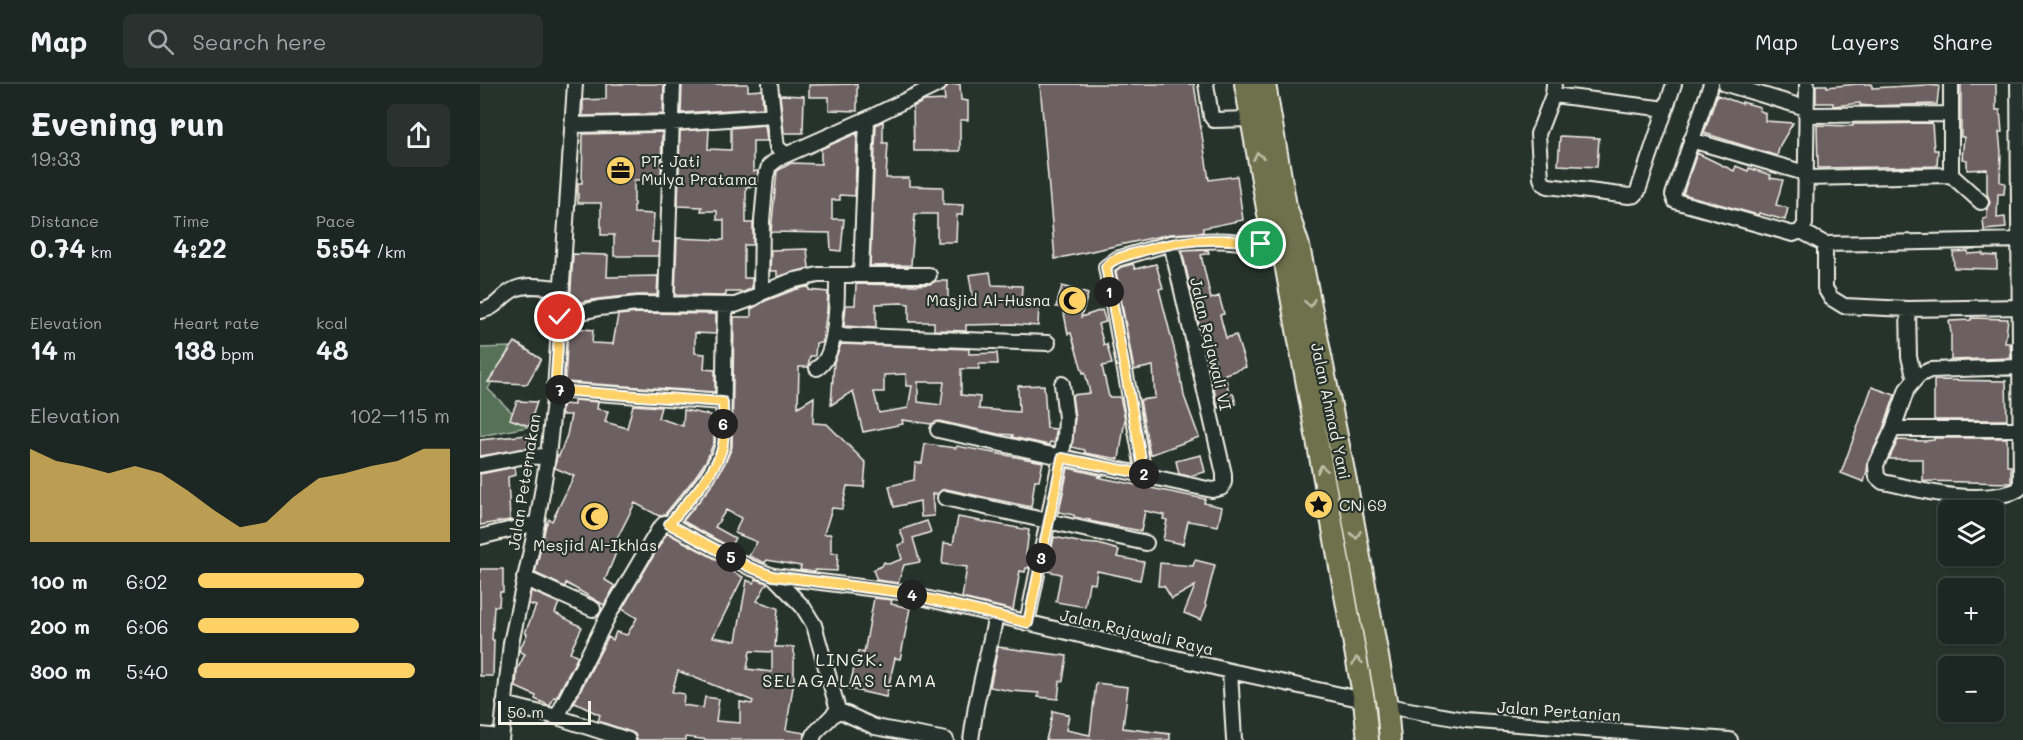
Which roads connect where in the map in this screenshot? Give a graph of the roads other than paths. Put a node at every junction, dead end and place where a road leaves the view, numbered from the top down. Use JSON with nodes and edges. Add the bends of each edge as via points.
{"nodes":[{"id":1,"x":575,"y":84,"type":"edge"},
{"id":2,"x":673,"y":84,"type":"edge"},
{"id":3,"x":770,"y":84,"type":"edge"},
{"id":4,"x":939,"y":84,"type":"edge"},
{"id":5,"x":1206,"y":84,"type":"edge"},
{"id":6,"x":1245,"y":84,"type":"edge"},
{"id":7,"x":1265,"y":84,"type":"edge"},
{"id":8,"x":1674,"y":84,"type":"edge"},
{"id":9,"x":1712,"y":84,"type":"edge"},
{"id":10,"x":1726,"y":84,"type":"edge"},
{"id":11,"x":1807,"y":84,"type":"edge"},
{"id":12,"x":1951,"y":84,"type":"edge"},
{"id":13,"x":2018,"y":84,"type":"edge"},
{"id":14,"x":1553,"y":90,"type":"edge"},
{"id":15,"x":1666,"y":109,"type":"junction"},
{"id":16,"x":1806,"y":112,"type":"junction"},
{"id":17,"x":1951,"y":114,"type":"junction"},
{"id":18,"x":772,"y":116,"type":"junction"},
{"id":19,"x":867,"y":119,"type":"junction"},
{"id":20,"x":1251,"y":119,"type":"junction"},
{"id":21,"x":671,"y":123,"type":"junction"},
{"id":22,"x":572,"y":125,"type":"junction"},
{"id":23,"x":1691,"y":140,"type":"junction"},
{"id":24,"x":786,"y":155,"type":"junction"},
{"id":25,"x":1805,"y":175,"type":"junction"},
{"id":26,"x":1951,"y":175,"type":"junction"},
{"id":27,"x":1981,"y":202,"type":"dead end"},
{"id":28,"x":1277,"y":210,"type":"junction"},
{"id":29,"x":1802,"y":231,"type":"junction"},
{"id":30,"x":2021,"y":240,"type":"edge"},
{"id":31,"x":1171,"y":243,"type":"junction"},
{"id":32,"x":1826,"y":244,"type":"junction"},
{"id":33,"x":1287,"y":247,"type":"junction"},
{"id":34,"x":861,"y":274,"type":"junction"},
{"id":35,"x":929,"y":275,"type":"dead end"},
{"id":36,"x":837,"y":276,"type":"junction"},
{"id":37,"x":562,"y":288,"type":"junction"},
{"id":38,"x":761,"y":293,"type":"junction"},
{"id":39,"x":666,"y":303,"type":"junction"},
{"id":40,"x":725,"y":305,"type":"junction"},
{"id":41,"x":2022,"y":307,"type":"edge"},
{"id":42,"x":1908,"y":309,"type":"junction"},
{"id":43,"x":480,"y":311,"type":"edge"},
{"id":44,"x":560,"y":317,"type":"junction"},
{"id":45,"x":834,"y":335,"type":"junction"},
{"id":46,"x":1048,"y":343,"type":"dead end"},
{"id":47,"x":2022,"y":367,"type":"edge"},
{"id":48,"x":817,"y":368,"type":"dead end"},
{"id":49,"x":1915,"y":379,"type":"junction"},
{"id":50,"x":1062,"y":384,"type":"dead end"},
{"id":51,"x":555,"y":390,"type":"junction"},
{"id":52,"x":723,"y":402,"type":"junction"},
{"id":53,"x":1893,"y":429,"type":"junction"},
{"id":54,"x":2022,"y":429,"type":"edge"},
{"id":55,"x":938,"y":430,"type":"dead end"},
{"id":56,"x":548,"y":456,"type":"junction"},
{"id":57,"x":1062,"y":458,"type":"junction"},
{"id":58,"x":480,"y":465,"type":"edge"},
{"id":59,"x":1144,"y":474,"type":"junction"},
{"id":60,"x":945,"y":498,"type":"dead end"},
{"id":61,"x":1048,"y":522,"type":"junction"},
{"id":62,"x":537,"y":523,"type":"junction"},
{"id":63,"x":669,"y":524,"type":"junction"},
{"id":64,"x":480,"y":537,"type":"edge"},
{"id":65,"x":1146,"y":543,"type":"dead end"},
{"id":66,"x":773,"y":576,"type":"junction"},
{"id":67,"x":524,"y":578,"type":"junction"},
{"id":68,"x":592,"y":609,"type":"dead end"},
{"id":69,"x":996,"y":616,"type":"junction"},
{"id":70,"x":1028,"y":623,"type":"junction"},
{"id":71,"x":1230,"y":671,"type":"junction"},
{"id":72,"x":1364,"y":700,"type":"junction"},
{"id":73,"x":504,"y":704,"type":"junction"},
{"id":74,"x":1388,"y":706,"type":"junction"},
{"id":75,"x":838,"y":710,"type":"junction"},
{"id":76,"x":557,"y":717,"type":"junction"},
{"id":77,"x":875,"y":734,"type":"edge"},
{"id":78,"x":1567,"y":734,"type":"edge"},
{"id":79,"x":480,"y":735,"type":"edge"},
{"id":80,"x":501,"y":738,"type":"edge"},
{"id":81,"x":628,"y":740,"type":"edge"},
{"id":82,"x":812,"y":740,"type":"edge"},
{"id":83,"x":946,"y":740,"type":"edge"},
{"id":84,"x":971,"y":740,"type":"edge"},
{"id":85,"x":1234,"y":740,"type":"edge"},
{"id":86,"x":1368,"y":740,"type":"edge"},
{"id":87,"x":1390,"y":740,"type":"edge"},
{"id":88,"x":1730,"y":740,"type":"edge"}],
"edges":[{"from":1,"to":22,"type":"street","name":"Jalan Peternakan"},
{"from":2,"to":21,"type":"street"},
{"from":3,"to":18,"type":"street"},
{"from":4,"to":19,"type":"street"},
{"from":5,"to":20,"type":"street","via":[[1214,120]]},
{"from":6,"to":20,"type":"highway"},
{"from":7,"to":28,"type":"highway","name":"Jalan Ahmad Yani"},
{"from":8,"to":15,"type":"street"},
{"from":9,"to":23,"type":"street"},
{"from":10,"to":16,"type":"street"},
{"from":11,"to":16,"type":"street"},
{"from":12,"to":17,"type":"street"},
{"from":13,"to":30,"type":"street"},
{"from":14,"to":15,"type":"street"},
{"from":14,"to":15,"type":"street","via":[[1538,134],[1540,169],[1543,183],[1548,186],[1635,195]]},
{"from":16,"to":17,"type":"street"},
{"from":16,"to":25,"type":"street"},
{"from":17,"to":26,"type":"street"},
{"from":18,"to":21,"type":"street"},
{"from":18,"to":24,"type":"street","via":[[777,147]]},
{"from":19,"to":24,"type":"street"},
{"from":19,"to":34,"type":"street"},
{"from":28,"to":20,"type":"highway","one_way":true},
{"from":21,"to":22,"type":"street"},
{"from":21,"to":39,"type":"street"},
{"from":22,"to":37,"type":"street","name":"Jalan Peternakan"},
{"from":23,"to":25,"type":"street"},
{"from":23,"to":29,"type":"street","via":[[1673,195],[1675,201],[1793,234]]},
{"from":24,"to":38,"type":"street","via":[[772,162],[767,172]]},
{"from":25,"to":26,"type":"street"},
{"from":25,"to":29,"type":"street"},
{"from":26,"to":27,"type":"street"},
{"from":28,"to":33,"type":"highway","name":"Jalan Ahmad Yani"},
{"from":29,"to":32,"type":"street"},
{"from":30,"to":32,"type":"street"},
{"from":30,"to":41,"type":"street"},
{"from":31,"to":33,"type":"street","via":[[1216,239]]},
{"from":31,"to":59,"type":"street","via":[[1106,267]]},
{"from":31,"to":59,"type":"street","name":"Jalan Rajawali VI","via":[[1224,474],[1223,486],[1214,490]]},
{"from":32,"to":42,"type":"street","via":[[1825,288],[1831,298],[1851,308]]},
{"from":72,"to":33,"type":"highway","one_way":true},
{"from":33,"to":74,"type":"highway","name":"Jalan Ahmad Yani","one_way":true,"via":[[1347,486]]},
{"from":34,"to":35,"type":"street"},
{"from":34,"to":36,"type":"street"},
{"from":36,"to":38,"type":"street","via":[[818,275],[791,281]]},
{"from":36,"to":45,"type":"street"},
{"from":37,"to":43,"type":"street","via":[[518,288],[495,306]]},
{"from":37,"to":44,"type":"street","name":"Jalan Peternakan"},
{"from":38,"to":40,"type":"street","via":[[745,302]]},
{"from":39,"to":40,"type":"street"},
{"from":39,"to":44,"type":"street","via":[[618,306]]},
{"from":40,"to":52,"type":"street"},
{"from":41,"to":42,"type":"street"},
{"from":41,"to":47,"type":"street"},
{"from":42,"to":49,"type":"street","via":[[1908,357]]},
{"from":44,"to":51,"type":"street","name":"Jalan Peternakan"},
{"from":45,"to":46,"type":"street"},
{"from":45,"to":48,"type":"street","via":[[822,365]]},
{"from":47,"to":49,"type":"street","via":[[1930,370]]},
{"from":47,"to":54,"type":"street"},
{"from":49,"to":53,"type":"street","via":[[1907,389]]},
{"from":50,"to":57,"type":"street","via":[[1066,418]]},
{"from":51,"to":52,"type":"street"},
{"from":51,"to":56,"type":"street","name":"Jalan Peternakan"},
{"from":52,"to":63,"type":"street","via":[[720,453],[708,475]]},
{"from":53,"to":54,"type":"street"},
{"from":53,"to":54,"type":"street","via":[[1876,465],[1877,477],[1883,482],[1960,498],[2013,493],[2022,487]]},
{"from":55,"to":57,"type":"street"},
{"from":56,"to":58,"type":"street","via":[[521,456]]},
{"from":56,"to":62,"type":"street","name":"Jalan Peternakan"},
{"from":57,"to":59,"type":"street"},
{"from":57,"to":61,"type":"street"},
{"from":60,"to":61,"type":"street"},
{"from":61,"to":65,"type":"street"},
{"from":61,"to":70,"type":"street"},
{"from":62,"to":64,"type":"street"},
{"from":62,"to":67,"type":"street","name":"Jalan Peternakan"},
{"from":63,"to":66,"type":"street"},
{"from":63,"to":76,"type":"street","via":[[659,529],[631,575]]},
{"from":66,"to":69,"type":"street","name":"Jalan Rajawali Raya","via":[[900,592]]},
{"from":66,"to":75,"type":"street","via":[[803,607],[814,625]]},
{"from":67,"to":68,"type":"street"},
{"from":67,"to":73,"type":"street","name":"Jalan Peternakan"},
{"from":69,"to":70,"type":"street","name":"Jalan Rajawali Raya"},
{"from":69,"to":84,"type":"street"},
{"from":70,"to":71,"type":"street","name":"Jalan Rajawali Raya"},
{"from":71,"to":72,"type":"street","name":"Jalan Rajawali Raya"},
{"from":71,"to":85,"type":"street"},
{"from":72,"to":86,"type":"highway"},
{"from":73,"to":76,"type":"street"},
{"from":73,"to":80,"type":"street","name":"Jalan Peternakan"},
{"from":74,"to":78,"type":"street","name":"Jalan Pertanian"},
{"from":74,"to":87,"type":"highway","name":"Jalan Ahmad Yani"},
{"from":75,"to":77,"type":"street"},
{"from":75,"to":82,"type":"street"},
{"from":76,"to":81,"type":"street"},
{"from":77,"to":83,"type":"street"},
{"from":78,"to":88,"type":"street","name":"Jalan Pertanian"},
{"from":79,"to":80,"type":"street"}]}
